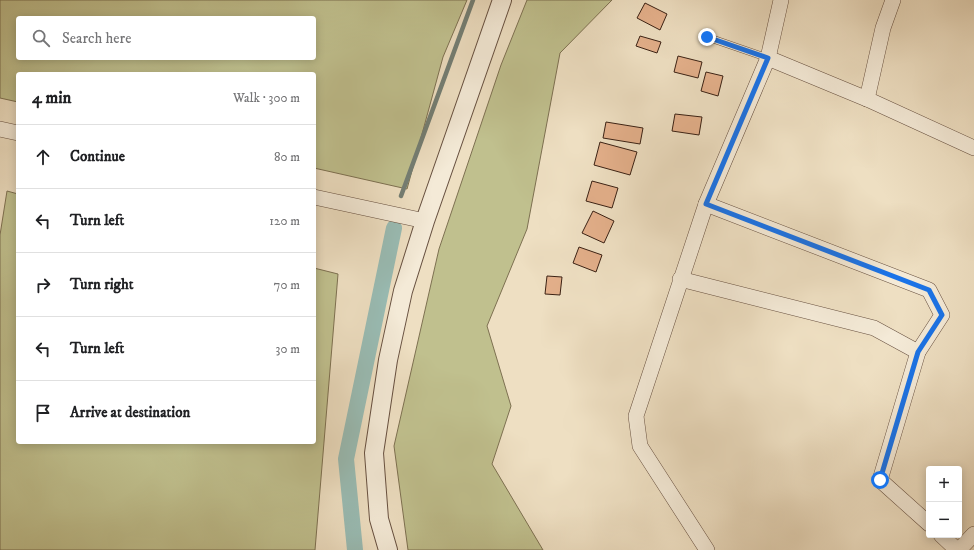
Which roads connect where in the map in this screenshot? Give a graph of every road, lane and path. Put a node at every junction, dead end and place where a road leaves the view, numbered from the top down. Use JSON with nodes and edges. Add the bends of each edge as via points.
{"nodes":[{"id":1,"x":502,"y":0,"type":"edge"},
{"id":2,"x":781,"y":0,"type":"edge"},
{"id":3,"x":893,"y":0,"type":"edge"},
{"id":4,"x":707,"y":37,"type":"dead end"},
{"id":5,"x":768,"y":58,"type":"junction"},
{"id":6,"x":867,"y":99,"type":"junction"},
{"id":7,"x":0,"y":129,"type":"edge"},
{"id":8,"x":16,"y":133,"type":"edge"},
{"id":9,"x":974,"y":148,"type":"edge"},
{"id":10,"x":316,"y":197,"type":"edge"},
{"id":11,"x":706,"y":204,"type":"junction"},
{"id":12,"x":425,"y":221,"type":"junction"},
{"id":13,"x":680,"y":279,"type":"junction"},
{"id":14,"x":918,"y":352,"type":"junction"},
{"id":15,"x":926,"y":521,"type":"edge"},
{"id":16,"x":974,"y":534,"type":"edge"},
{"id":17,"x":944,"y":538,"type":"edge"},
{"id":18,"x":388,"y":550,"type":"edge"},
{"id":19,"x":707,"y":550,"type":"edge"},
{"id":20,"x":958,"y":550,"type":"edge"}],
"edges":[{"from":1,"to":12,"type":"street"},
{"from":2,"to":5,"type":"street"},
{"from":3,"to":6,"type":"street","via":[[883,28]]},
{"from":4,"to":5,"type":"lane"},
{"from":5,"to":6,"type":"street"},
{"from":5,"to":11,"type":"street"},
{"from":6,"to":9,"type":"street"},
{"from":7,"to":8,"type":"street"},
{"from":10,"to":12,"type":"street"},
{"from":11,"to":13,"type":"street"},
{"from":11,"to":14,"type":"street","via":[[929,290],[942,315]]},
{"from":12,"to":18,"type":"street","via":[[403,291],[388,360],[374,453],[379,519]]},
{"from":13,"to":14,"type":"street","via":[[874,328]]},
{"from":13,"to":19,"type":"street","via":[[636,416],[640,446]]},
{"from":14,"to":15,"type":"street","via":[[880,480]]},
{"from":16,"to":20,"type":"street"},
{"from":17,"to":20,"type":"street"}]}
